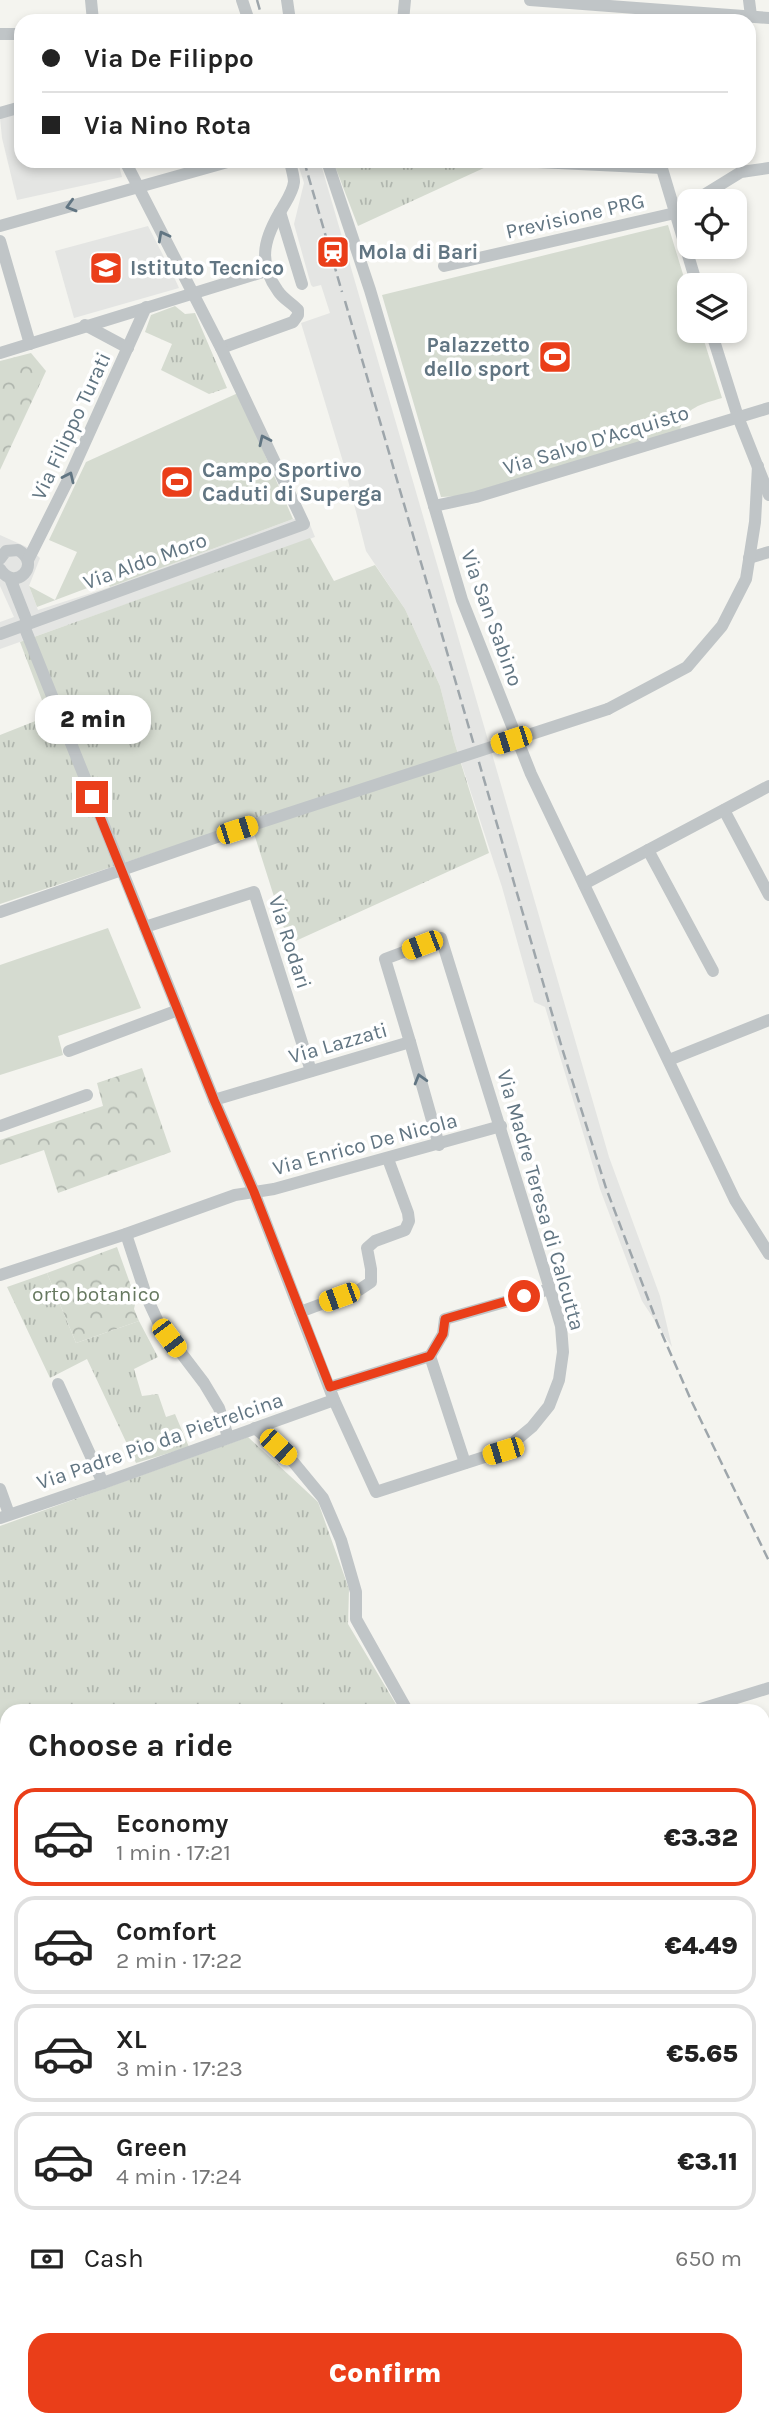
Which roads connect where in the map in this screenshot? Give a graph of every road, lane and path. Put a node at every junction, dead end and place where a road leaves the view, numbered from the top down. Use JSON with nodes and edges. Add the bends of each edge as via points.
{"nodes":[{"id":1,"x":530,"y":0,"type":"edge"},
{"id":2,"x":588,"y":2,"type":"edge"},
{"id":3,"x":666,"y":5,"type":"edge"},
{"id":4,"x":614,"y":6,"type":"junction"},
{"id":5,"x":616,"y":14,"type":"edge"},
{"id":6,"x":736,"y":14,"type":"edge"},
{"id":7,"x":128,"y":168,"type":"edge"},
{"id":8,"x":206,"y":168,"type":"edge"},
{"id":9,"x":291,"y":168,"type":"edge"},
{"id":10,"x":329,"y":168,"type":"edge"},
{"id":11,"x":662,"y":168,"type":"edge"},
{"id":12,"x":769,"y":168,"type":"edge"},
{"id":13,"x":137,"y":187,"type":"junction"},
{"id":14,"x":713,"y":189,"type":"edge"},
{"id":15,"x":279,"y":212,"type":"junction"},
{"id":16,"x":675,"y":213,"type":"junction"},
{"id":17,"x":0,"y":226,"type":"edge"},
{"id":18,"x":0,"y":241,"type":"edge"},
{"id":19,"x":444,"y":266,"type":"dead end"},
{"id":20,"x":266,"y":271,"type":"junction"},
{"id":21,"x":693,"y":273,"type":"edge"},
{"id":22,"x":302,"y":284,"type":"dead end"},
{"id":23,"x":192,"y":292,"type":"junction"},
{"id":24,"x":146,"y":307,"type":"junction"},
{"id":25,"x":85,"y":325,"type":"junction"},
{"id":26,"x":715,"y":343,"type":"edge"},
{"id":27,"x":30,"y":344,"type":"junction"},
{"id":28,"x":128,"y":348,"type":"junction"},
{"id":29,"x":221,"y":348,"type":"junction"},
{"id":30,"x":0,"y":353,"type":"edge"},
{"id":31,"x":769,"y":408,"type":"edge"},
{"id":32,"x":738,"y":417,"type":"junction"},
{"id":33,"x":758,"y":466,"type":"junction"},
{"id":34,"x":769,"y":495,"type":"edge"},
{"id":35,"x":434,"y":506,"type":"junction"},
{"id":36,"x":2,"y":551,"type":"edge"},
{"id":37,"x":769,"y":552,"type":"edge"},
{"id":38,"x":749,"y":558,"type":"junction"},
{"id":39,"x":28,"y":560,"type":"junction"},
{"id":40,"x":0,"y":569,"type":"edge"},
{"id":41,"x":13,"y":578,"type":"junction"},
{"id":42,"x":29,"y":624,"type":"junction"},
{"id":43,"x":0,"y":634,"type":"edge"},
{"id":44,"x":769,"y":786,"type":"edge"},
{"id":45,"x":724,"y":810,"type":"junction"},
{"id":46,"x":648,"y":850,"type":"junction"},
{"id":47,"x":122,"y":870,"type":"junction"},
{"id":48,"x":584,"y":884,"type":"junction"},
{"id":49,"x":769,"y":895,"type":"edge"},
{"id":50,"x":0,"y":912,"type":"edge"},
{"id":51,"x":145,"y":927,"type":"junction"},
{"id":52,"x":713,"y":971,"type":"dead end"},
{"id":53,"x":178,"y":1010,"type":"junction"},
{"id":54,"x":769,"y":1020,"type":"edge"},
{"id":55,"x":410,"y":1042,"type":"junction"},
{"id":56,"x":69,"y":1051,"type":"dead end"},
{"id":57,"x":669,"y":1060,"type":"junction"},
{"id":58,"x":311,"y":1071,"type":"junction"},
{"id":59,"x":87,"y":1095,"type":"dead end"},
{"id":60,"x":214,"y":1100,"type":"junction"},
{"id":61,"x":0,"y":1126,"type":"edge"},
{"id":62,"x":501,"y":1126,"type":"junction"},
{"id":63,"x":439,"y":1144,"type":"junction"},
{"id":64,"x":388,"y":1159,"type":"junction"},
{"id":65,"x":254,"y":1192,"type":"junction"},
{"id":66,"x":126,"y":1234,"type":"junction"},
{"id":67,"x":769,"y":1254,"type":"edge"},
{"id":68,"x":1,"y":1272,"type":"edge"},
{"id":69,"x":550,"y":1289,"type":"junction"},
{"id":70,"x":300,"y":1312,"type":"junction"},
{"id":71,"x":430,"y":1356,"type":"junction"},
{"id":72,"x":58,"y":1384,"type":"dead end"},
{"id":73,"x":332,"y":1394,"type":"junction"},
{"id":74,"x":255,"y":1428,"type":"junction"},
{"id":75,"x":228,"y":1437,"type":"junction"},
{"id":76,"x":465,"y":1463,"type":"junction"},
{"id":77,"x":103,"y":1483,"type":"junction"},
{"id":78,"x":0,"y":1489,"type":"edge"},
{"id":79,"x":4,"y":1516,"type":"edge"},
{"id":80,"x":769,"y":1688,"type":"edge"},
{"id":81,"x":404,"y":1704,"type":"edge"},
{"id":82,"x":717,"y":1704,"type":"edge"}],
"edges":[{"from":1,"to":2,"type":"street"},
{"from":2,"to":4,"type":"street"},
{"from":3,"to":4,"type":"street"},
{"from":3,"to":6,"type":"street"},
{"from":4,"to":5,"type":"street"},
{"from":7,"to":13,"type":"street"},
{"from":8,"to":13,"type":"street"},
{"from":9,"to":15,"type":"street","via":[[294,184]]},
{"from":10,"to":35,"type":"street","name":"Via San Sabino"},
{"from":11,"to":16,"type":"street"},
{"from":12,"to":14,"type":"street","via":[[741,172]]},
{"from":13,"to":17,"type":"street","one_way":true},
{"from":23,"to":13,"type":"street","one_way":true},
{"from":15,"to":20,"type":"street","via":[[268,233]]},
{"from":15,"to":22,"type":"street"},
{"from":16,"to":19,"type":"street","name":"Previsione PRG"},
{"from":16,"to":21,"type":"street"},
{"from":18,"to":27,"type":"street"},
{"from":20,"to":23,"type":"street"},
{"from":20,"to":29,"type":"street","via":[[298,315],[293,321]]},
{"from":23,"to":24,"type":"street"},
{"from":23,"to":29,"type":"street"},
{"from":24,"to":25,"type":"street"},
{"from":24,"to":28,"type":"street","name":"Via Filippo Turati"},
{"from":25,"to":27,"type":"street"},
{"from":25,"to":28,"type":"street"},
{"from":26,"to":32,"type":"street"},
{"from":27,"to":30,"type":"street"},
{"from":39,"to":28,"type":"street","name":"Via Filippo Turati","one_way":true},
{"from":42,"to":29,"type":"street","name":"Via Aldo Moro","one_way":true,"via":[[304,524]]},
{"from":31,"to":32,"type":"street","name":"Via Salvo D'Acquisto"},
{"from":32,"to":33,"type":"street"},
{"from":32,"to":35,"type":"street","name":"Via Salvo D'Acquisto","via":[[475,498]]},
{"from":33,"to":34,"type":"street"},
{"from":33,"to":38,"type":"street"},
{"from":35,"to":48,"type":"street","name":"Via San Sabino","via":[[462,600],[509,723]]},
{"from":36,"to":39,"type":"street","via":[[18,550]]},
{"from":37,"to":38,"type":"street"},
{"from":38,"to":47,"type":"street","bridge":true,"via":[[746,579],[722,625],[687,667],[608,709]]},
{"from":39,"to":41,"type":"street","name":"Via Filippo Turati","via":[[27,570]]},
{"from":40,"to":41,"type":"street"},
{"from":41,"to":42,"type":"street"},
{"from":42,"to":43,"type":"street","name":"Via Aldo Moro"},
{"from":42,"to":47,"type":"street"},
{"from":44,"to":45,"type":"street"},
{"from":45,"to":46,"type":"street"},
{"from":45,"to":49,"type":"street"},
{"from":46,"to":48,"type":"street"},
{"from":46,"to":52,"type":"street"},
{"from":47,"to":50,"type":"street"},
{"from":47,"to":51,"type":"street"},
{"from":48,"to":57,"type":"street","name":"Via San Sabino"},
{"from":51,"to":53,"type":"street"},
{"from":51,"to":58,"type":"street","name":"Via Rodari","via":[[254,892]]},
{"from":53,"to":56,"type":"street"},
{"from":53,"to":60,"type":"street"},
{"from":54,"to":57,"type":"street"},
{"from":55,"to":58,"type":"street","name":"Via Lazzati"},
{"from":55,"to":62,"type":"street","name":"Via Madre Teresa di Calcutta","via":[[385,959],[441,937]]},
{"from":63,"to":55,"type":"street","name":"Via Lazzati","one_way":true},
{"from":57,"to":67,"type":"street","name":"Via San Sabino","via":[[734,1200]]},
{"from":58,"to":60,"type":"street","name":"Via Lazzati"},
{"from":59,"to":61,"type":"street"},
{"from":60,"to":65,"type":"street"},
{"from":62,"to":63,"type":"street","name":"Via Enrico De Nicola"},
{"from":62,"to":69,"type":"street","name":"Via Madre Teresa di Calcutta"},
{"from":63,"to":64,"type":"street","name":"Via Enrico De Nicola"},
{"from":64,"to":65,"type":"street","name":"Via Enrico De Nicola"},
{"from":64,"to":70,"type":"street","via":[[408,1213],[405,1230],[367,1248],[371,1282]]},
{"from":65,"to":66,"type":"street","name":"Via Enrico De Nicola"},
{"from":65,"to":70,"type":"street"},
{"from":66,"to":68,"type":"street","name":"Via Enrico De Nicola"},
{"from":66,"to":75,"type":"street","via":[[159,1324],[204,1383],[219,1408]]},
{"from":69,"to":71,"type":"street","via":[[445,1319],[443,1334]]},
{"from":69,"to":76,"type":"street","name":"Via Madre Teresa di Calcutta","via":[[563,1352],[549,1406],[503,1451]]},
{"from":70,"to":73,"type":"street"},
{"from":71,"to":73,"type":"street","name":"Via Padre Pio da Pietrelcina"},
{"from":71,"to":76,"type":"street"},
{"from":72,"to":77,"type":"street"},
{"from":73,"to":74,"type":"street","name":"Via Padre Pio da Pietrelcina"},
{"from":73,"to":76,"type":"street","name":"Via Madre Teresa di Calcutta","via":[[376,1492]]},
{"from":74,"to":75,"type":"street","name":"Via Padre Pio da Pietrelcina"},
{"from":74,"to":81,"type":"street","via":[[290,1458],[323,1498],[356,1592],[356,1619]]},
{"from":75,"to":77,"type":"street","name":"Via Padre Pio da Pietrelcina"},
{"from":77,"to":79,"type":"street","name":"Via Padre Pio da Pietrelcina"},
{"from":78,"to":79,"type":"street"},
{"from":80,"to":82,"type":"street"}]}
